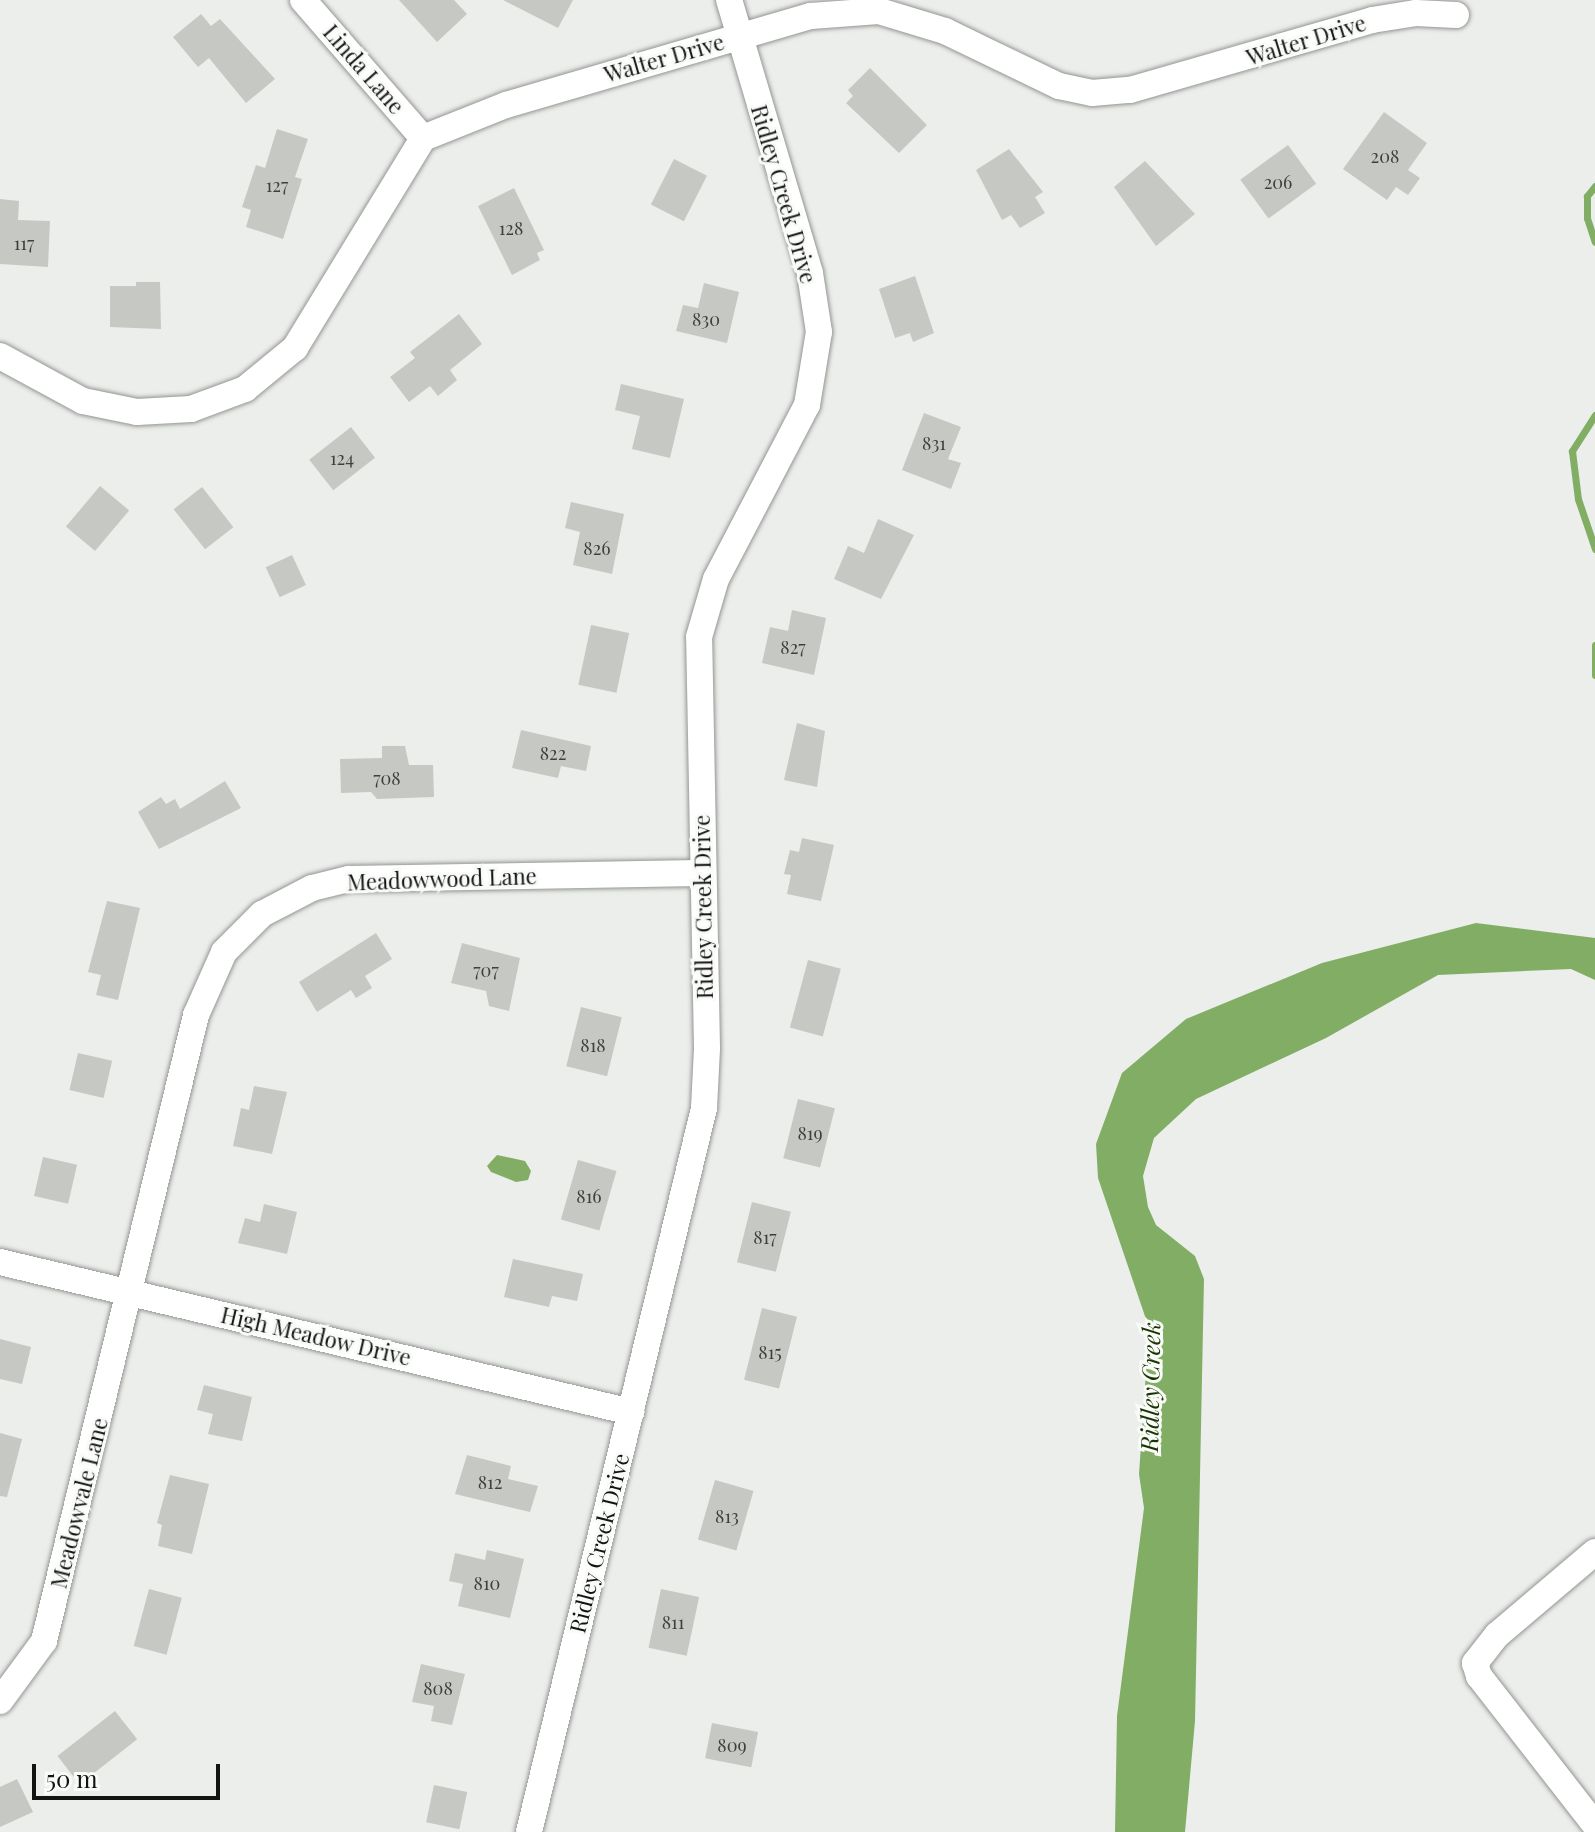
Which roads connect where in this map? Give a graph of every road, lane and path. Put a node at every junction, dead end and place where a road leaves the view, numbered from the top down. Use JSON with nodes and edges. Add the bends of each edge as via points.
{"nodes":[{"id":1,"x":303,"y":0,"type":"edge"},
{"id":2,"x":729,"y":0,"type":"edge"},
{"id":3,"x":1456,"y":15,"type":"dead end"},
{"id":4,"x":738,"y":37,"type":"junction"},
{"id":5,"x":423,"y":138,"type":"junction"},
{"id":6,"x":0,"y":356,"type":"edge"},
{"id":7,"x":701,"y":873,"type":"junction"},
{"id":8,"x":0,"y":1262,"type":"edge"},
{"id":9,"x":132,"y":1292,"type":"junction"},
{"id":10,"x":631,"y":1412,"type":"junction"},
{"id":11,"x":1595,"y":1552,"type":"edge"},
{"id":12,"x":0,"y":1701,"type":"edge"},
{"id":13,"x":1595,"y":1825,"type":"edge"},
{"id":14,"x":529,"y":1832,"type":"edge"}],
"edges":[{"from":1,"to":5,"type":"street","name":"Linda Lane"},
{"from":2,"to":4,"type":"street","name":"Ridley Creek Drive"},
{"from":3,"to":4,"type":"street","name":"Walter Drive","via":[[1416,13],[1372,20],[1130,90],[1092,93],[1059,86],[945,31],[879,11],[811,16]]},
{"from":4,"to":5,"type":"street","name":"Walter Drive","via":[[506,105]]},
{"from":4,"to":7,"type":"street","name":"Ridley Creek Drive","via":[[810,273],[819,332],[807,405],[716,579],[699,637]]},
{"from":5,"to":6,"type":"street","via":[[295,348],[245,389],[191,409],[137,412],[83,401]]},
{"from":7,"to":9,"type":"street","name":"Meadowwood Lane","via":[[349,879],[312,888],[262,914],[224,952],[196,1015]]},
{"from":7,"to":10,"type":"street","name":"Ridley Creek Drive","via":[[704,1108]]},
{"from":8,"to":9,"type":"street","name":"High Meadow Drive"},
{"from":9,"to":10,"type":"street","name":"High Meadow Drive"},
{"from":9,"to":12,"type":"street","name":"Meadowvale Lane","via":[[44,1641]]},
{"from":10,"to":14,"type":"street","name":"Ridley Creek Drive"},
{"from":11,"to":13,"type":"street","via":[[1497,1635],[1475,1663],[1479,1676]]}]}
